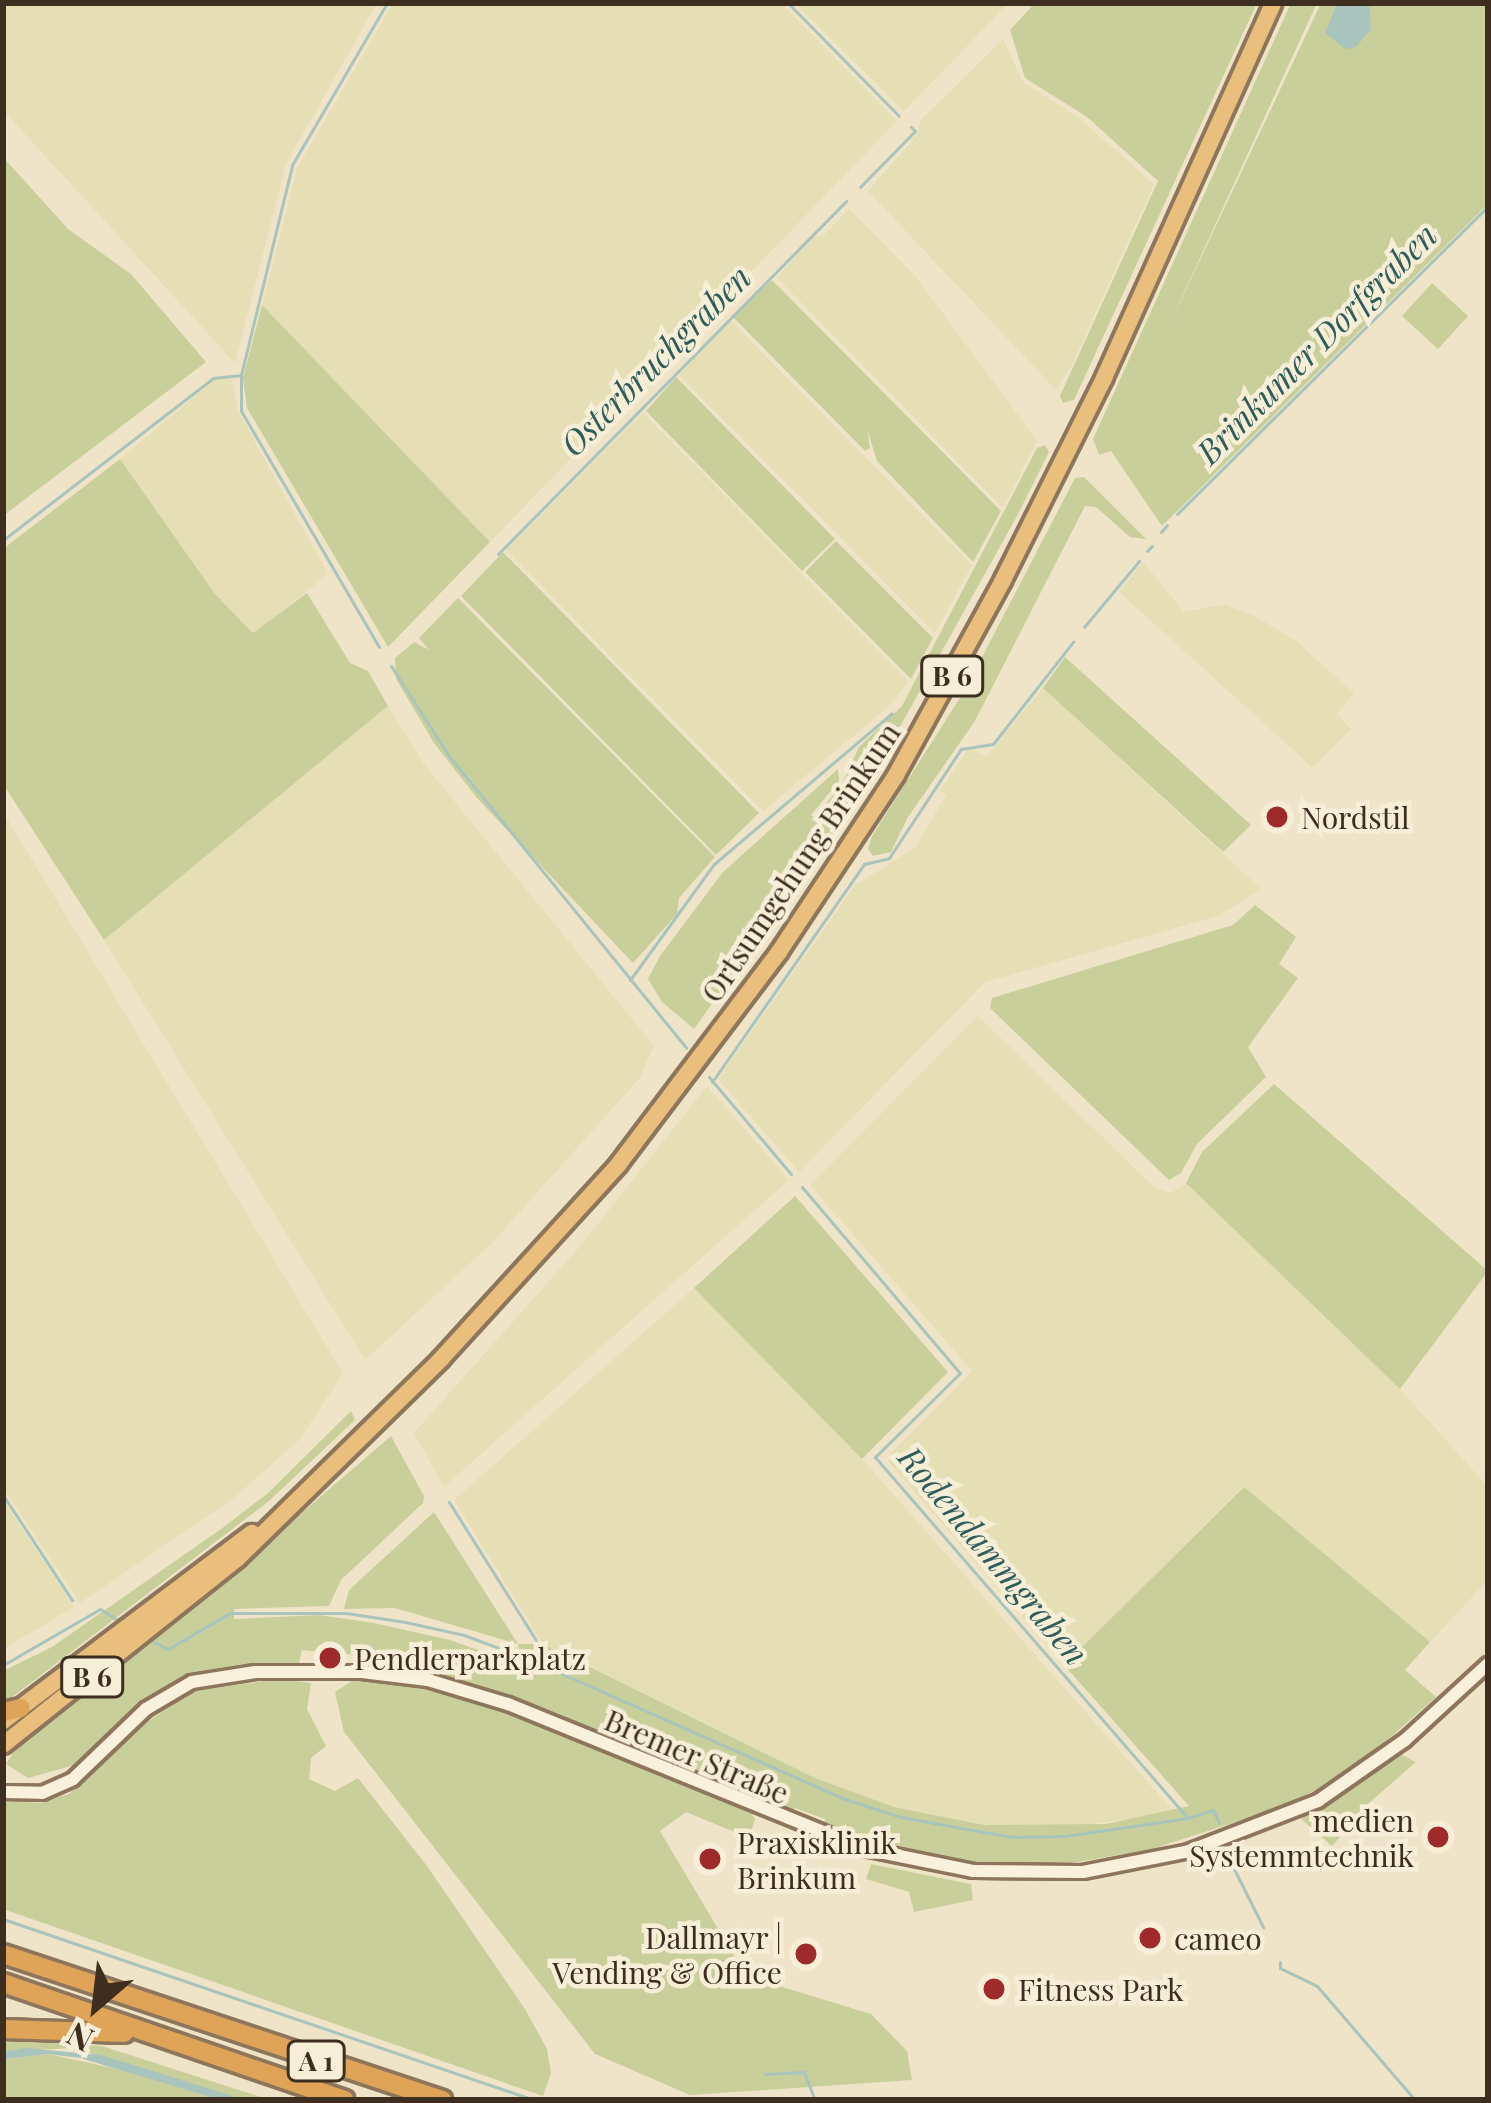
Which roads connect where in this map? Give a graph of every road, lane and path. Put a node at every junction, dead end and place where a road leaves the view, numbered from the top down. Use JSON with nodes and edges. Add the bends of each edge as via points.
{"nodes":[{"id":1,"x":1274,"y":3,"type":"edge"},
{"id":2,"x":278,"y":1515,"type":"junction"},
{"id":3,"x":1488,"y":1664,"type":"edge"},
{"id":4,"x":12,"y":1710,"type":"edge"},
{"id":5,"x":3,"y":1721,"type":"edge"},
{"id":6,"x":3,"y":1745,"type":"edge"},
{"id":7,"x":6,"y":1790,"type":"edge"},
{"id":8,"x":3,"y":1954,"type":"edge"},
{"id":9,"x":3,"y":1983,"type":"edge"},
{"id":10,"x":3,"y":2030,"type":"edge"},
{"id":11,"x":154,"y":2036,"type":"junction"},
{"id":12,"x":344,"y":2100,"type":"edge"},
{"id":13,"x":442,"y":2100,"type":"edge"}],
"edges":[{"from":1,"to":2,"type":"highway","name":"Ortsumgehung Brinkum","number":"B 6","via":[[1104,378],[896,775],[779,952],[618,1165],[516,1281]]},
{"from":2,"to":4,"type":"highway","name":"Ortsumgehung Brinkum","number":"B 6"},
{"from":2,"to":6,"type":"highway","name":"Ortsumgehung Brinkum","number":"B 6","via":[[238,1558]]},
{"from":3,"to":7,"type":"street","name":"Bremer Straße","via":[[1405,1740],[1318,1801],[1189,1851],[1083,1872],[974,1871],[865,1849],[508,1704],[428,1680],[362,1672],[255,1672],[192,1682],[153,1703],[73,1779],[42,1793]]},
{"from":4,"to":5,"type":"highway","name":"Ortsumgehung Brinkum","number":"B 6"},
{"from":8,"to":13,"type":"highway","number":"A 1"},
{"from":9,"to":11,"type":"highway","number":"A 1"},
{"from":10,"to":11,"type":"highway"},
{"from":11,"to":12,"type":"highway","number":"A 1"}]}
